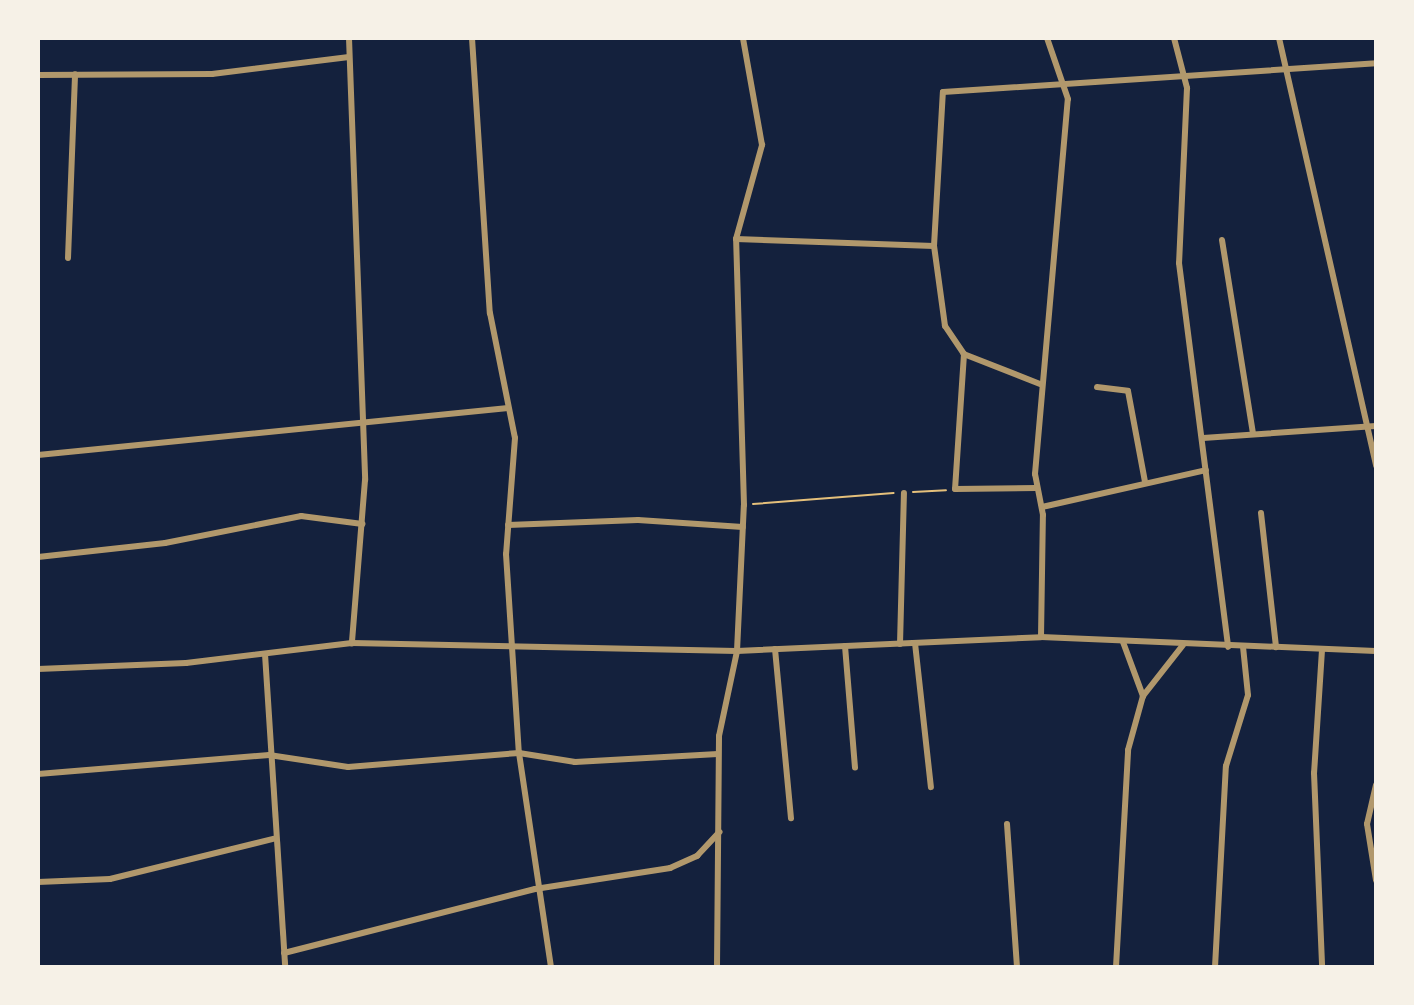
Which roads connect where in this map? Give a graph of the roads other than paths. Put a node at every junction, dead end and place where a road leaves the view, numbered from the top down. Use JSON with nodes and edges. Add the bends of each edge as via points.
{"nodes":[{"id":1,"x":349,"y":38,"type":"edge"},
{"id":2,"x":472,"y":38,"type":"edge"},
{"id":3,"x":743,"y":38,"type":"edge"},
{"id":4,"x":1047,"y":38,"type":"edge"},
{"id":5,"x":1174,"y":38,"type":"edge"},
{"id":6,"x":1279,"y":38,"type":"edge"},
{"id":7,"x":349,"y":57,"type":"junction"},
{"id":8,"x":1376,"y":63,"type":"edge"},
{"id":9,"x":1286,"y":69,"type":"junction"},
{"id":10,"x":1185,"y":73,"type":"junction"},
{"id":11,"x":75,"y":74,"type":"junction"},
{"id":12,"x":38,"y":75,"type":"edge"},
{"id":13,"x":1065,"y":80,"type":"junction"},
{"id":14,"x":736,"y":239,"type":"junction"},
{"id":15,"x":1222,"y":240,"type":"dead end"},
{"id":16,"x":934,"y":246,"type":"junction"},
{"id":17,"x":68,"y":258,"type":"dead end"},
{"id":18,"x":964,"y":354,"type":"junction"},
{"id":19,"x":1040,"y":384,"type":"junction"},
{"id":20,"x":1097,"y":387,"type":"dead end"},
{"id":21,"x":506,"y":408,"type":"junction"},
{"id":22,"x":358,"y":420,"type":"junction"},
{"id":23,"x":1373,"y":426,"type":"edge"},
{"id":24,"x":1253,"y":434,"type":"junction"},
{"id":25,"x":1203,"y":438,"type":"junction"},
{"id":26,"x":38,"y":455,"type":"edge"},
{"id":27,"x":1376,"y":466,"type":"edge"},
{"id":28,"x":1206,"y":470,"type":"junction"},
{"id":29,"x":1145,"y":482,"type":"junction"},
{"id":30,"x":1036,"y":488,"type":"junction"},
{"id":31,"x":904,"y":493,"type":"road end"},
{"id":32,"x":1042,"y":507,"type":"junction"},
{"id":33,"x":1261,"y":513,"type":"dead end"},
{"id":34,"x":362,"y":524,"type":"junction"},
{"id":35,"x":508,"y":525,"type":"junction"},
{"id":36,"x":743,"y":527,"type":"junction"},
{"id":37,"x":38,"y":557,"type":"edge"},
{"id":38,"x":1041,"y":637,"type":"junction"},
{"id":39,"x":514,"y":642,"type":"junction"},
{"id":40,"x":1123,"y":642,"type":"junction"},
{"id":41,"x":352,"y":643,"type":"junction"},
{"id":42,"x":915,"y":643,"type":"junction"},
{"id":43,"x":900,"y":644,"type":"junction"},
{"id":44,"x":1183,"y":645,"type":"junction"},
{"id":45,"x":845,"y":646,"type":"junction"},
{"id":46,"x":1228,"y":647,"type":"junction"},
{"id":47,"x":1243,"y":647,"type":"junction"},
{"id":48,"x":1276,"y":647,"type":"junction"},
{"id":49,"x":775,"y":649,"type":"junction"},
{"id":50,"x":1322,"y":650,"type":"junction"},
{"id":51,"x":737,"y":651,"type":"junction"},
{"id":52,"x":1376,"y":651,"type":"edge"},
{"id":53,"x":265,"y":654,"type":"junction"},
{"id":54,"x":38,"y":669,"type":"edge"},
{"id":55,"x":1143,"y":696,"type":"junction"},
{"id":56,"x":519,"y":753,"type":"junction"},
{"id":57,"x":718,"y":754,"type":"junction"},
{"id":58,"x":269,"y":755,"type":"junction"},
{"id":59,"x":855,"y":768,"type":"dead end"},
{"id":60,"x":38,"y":774,"type":"edge"},
{"id":61,"x":1376,"y":785,"type":"edge"},
{"id":62,"x":931,"y":787,"type":"dead end"},
{"id":63,"x":791,"y":818,"type":"dead end"},
{"id":64,"x":1007,"y":824,"type":"dead end"},
{"id":65,"x":719,"y":832,"type":"junction"},
{"id":66,"x":273,"y":839,"type":"junction"},
{"id":67,"x":1376,"y":880,"type":"edge"},
{"id":68,"x":38,"y":882,"type":"edge"},
{"id":69,"x":535,"y":889,"type":"junction"},
{"id":70,"x":284,"y":953,"type":"junction"},
{"id":71,"x":285,"y":967,"type":"edge"},
{"id":72,"x":551,"y":967,"type":"edge"},
{"id":73,"x":717,"y":967,"type":"edge"},
{"id":74,"x":1017,"y":967,"type":"edge"},
{"id":75,"x":1116,"y":967,"type":"edge"},
{"id":76,"x":1215,"y":967,"type":"edge"},
{"id":77,"x":1322,"y":967,"type":"edge"}],
"edges":[{"from":1,"to":7,"type":"street"},
{"from":2,"to":21,"type":"street","via":[[490,313]]},
{"from":3,"to":14,"type":"street","via":[[762,145]]},
{"from":4,"to":13,"type":"street"},
{"from":5,"to":10,"type":"street"},
{"from":6,"to":9,"type":"street"},
{"from":7,"to":11,"type":"street","via":[[212,74]]},
{"from":7,"to":22,"type":"street"},
{"from":8,"to":9,"type":"street"},
{"from":9,"to":10,"type":"street"},
{"from":9,"to":23,"type":"street"},
{"from":10,"to":13,"type":"street"},
{"from":10,"to":25,"type":"street","via":[[1177,228]]},
{"from":11,"to":12,"type":"street"},
{"from":11,"to":17,"type":"street"},
{"from":13,"to":16,"type":"street","via":[[941,94]]},
{"from":13,"to":19,"type":"street","via":[[1054,301]]},
{"from":14,"to":16,"type":"street"},
{"from":14,"to":36,"type":"street"},
{"from":15,"to":24,"type":"street"},
{"from":16,"to":18,"type":"street","via":[[945,326]]},
{"from":18,"to":19,"type":"street"},
{"from":18,"to":30,"type":"street","via":[[955,489]]},
{"from":19,"to":30,"type":"street"},
{"from":20,"to":29,"type":"street","via":[[1128,391]]},
{"from":21,"to":22,"type":"street"},
{"from":21,"to":35,"type":"street","via":[[515,438]]},
{"from":22,"to":26,"type":"street"},
{"from":22,"to":34,"type":"street"},
{"from":23,"to":24,"type":"street"},
{"from":23,"to":27,"type":"street"},
{"from":24,"to":25,"type":"street"},
{"from":25,"to":28,"type":"street"},
{"from":28,"to":29,"type":"street"},
{"from":28,"to":46,"type":"street"},
{"from":29,"to":32,"type":"street"},
{"from":30,"to":32,"type":"street"},
{"from":31,"to":43,"type":"street"},
{"from":32,"to":38,"type":"street"},
{"from":33,"to":48,"type":"street"},
{"from":34,"to":37,"type":"street","via":[[301,516],[165,543]]},
{"from":34,"to":41,"type":"street"},
{"from":35,"to":36,"type":"street","via":[[638,520]]},
{"from":35,"to":39,"type":"street"},
{"from":36,"to":51,"type":"street"},
{"from":38,"to":40,"type":"street"},
{"from":38,"to":42,"type":"street"},
{"from":39,"to":41,"type":"street"},
{"from":39,"to":51,"type":"street"},
{"from":39,"to":56,"type":"street"},
{"from":40,"to":44,"type":"street"},
{"from":40,"to":55,"type":"street"},
{"from":41,"to":53,"type":"street"},
{"from":42,"to":43,"type":"street"},
{"from":42,"to":62,"type":"street"},
{"from":43,"to":45,"type":"street"},
{"from":44,"to":46,"type":"street"},
{"from":44,"to":55,"type":"street"},
{"from":45,"to":49,"type":"street"},
{"from":45,"to":59,"type":"street"},
{"from":46,"to":47,"type":"street"},
{"from":47,"to":48,"type":"street"},
{"from":47,"to":76,"type":"street","via":[[1248,695],[1226,766]]},
{"from":48,"to":50,"type":"street"},
{"from":49,"to":51,"type":"street"},
{"from":49,"to":63,"type":"street"},
{"from":50,"to":52,"type":"street"},
{"from":50,"to":77,"type":"street","via":[[1314,773]]},
{"from":51,"to":57,"type":"street"},
{"from":53,"to":54,"type":"street"},
{"from":53,"to":58,"type":"street"},
{"from":55,"to":75,"type":"street","via":[[1128,750]]},
{"from":56,"to":57,"type":"street","via":[[575,762]]},
{"from":56,"to":58,"type":"street","via":[[348,767]]},
{"from":56,"to":69,"type":"street"},
{"from":57,"to":65,"type":"street"},
{"from":58,"to":60,"type":"street"},
{"from":58,"to":66,"type":"street"},
{"from":61,"to":67,"type":"street","via":[[1367,824]]},
{"from":64,"to":74,"type":"street"},
{"from":65,"to":69,"type":"street","via":[[697,856],[670,868]]},
{"from":65,"to":73,"type":"street"},
{"from":66,"to":68,"type":"street","via":[[110,879]]},
{"from":66,"to":70,"type":"street"},
{"from":69,"to":70,"type":"street"},
{"from":69,"to":72,"type":"street"},
{"from":70,"to":71,"type":"street"}]}
